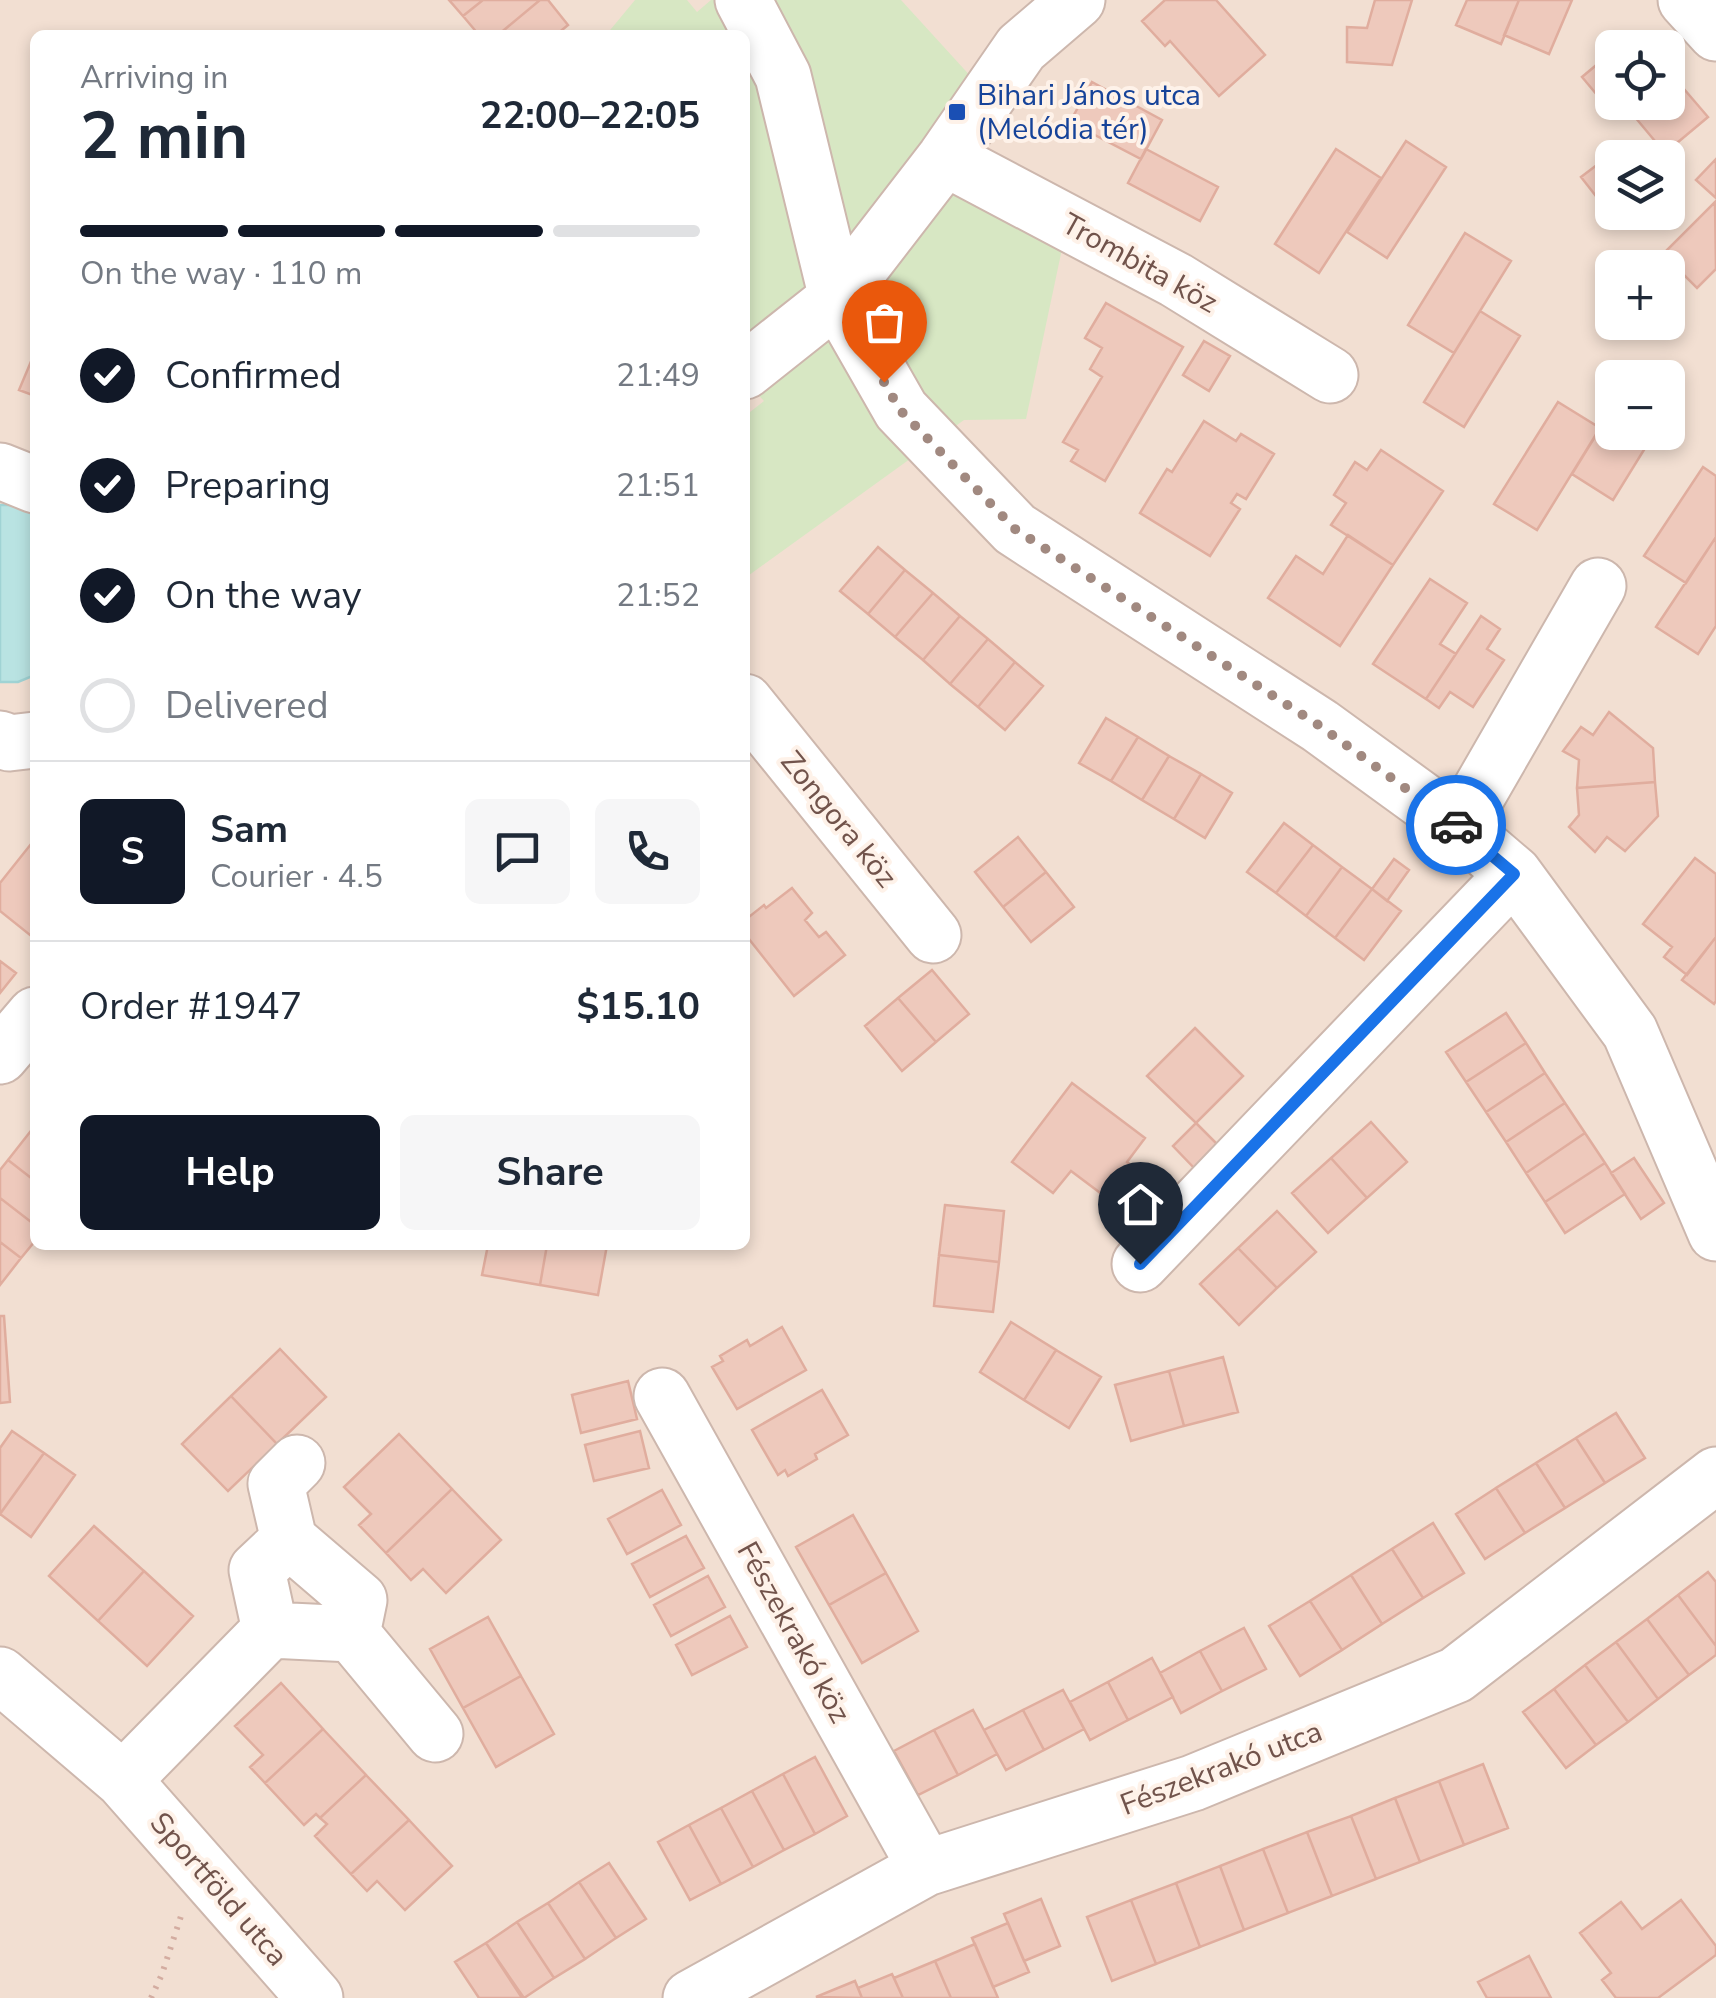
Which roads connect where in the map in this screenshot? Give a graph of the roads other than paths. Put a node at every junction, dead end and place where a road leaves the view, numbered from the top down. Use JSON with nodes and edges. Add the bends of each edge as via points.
{"nodes":[{"id":1,"x":743,"y":0,"type":"edge"},
{"id":2,"x":1077,"y":0,"type":"edge"},
{"id":3,"x":1686,"y":0,"type":"edge"},
{"id":4,"x":1716,"y":33,"type":"edge"},
{"id":5,"x":945,"y":158,"type":"junction"},
{"id":6,"x":837,"y":298,"type":"junction"},
{"id":7,"x":750,"y":367,"type":"edge"},
{"id":8,"x":1330,"y":375,"type":"dead end"},
{"id":9,"x":0,"y":471,"type":"edge"},
{"id":10,"x":30,"y":483,"type":"edge"},
{"id":11,"x":1598,"y":586,"type":"dead end"},
{"id":12,"x":750,"y":708,"type":"edge"},
{"id":13,"x":0,"y":740,"type":"edge"},
{"id":14,"x":30,"y":741,"type":"edge"},
{"id":15,"x":1459,"y":827,"type":"junction"},
{"id":16,"x":1514,"y":874,"type":"junction"},
{"id":17,"x":932,"y":935,"type":"dead end"},
{"id":18,"x":30,"y":1021,"type":"edge"},
{"id":19,"x":0,"y":1056,"type":"edge"},
{"id":20,"x":1716,"y":1233,"type":"edge"},
{"id":21,"x":1140,"y":1264,"type":"dead end"},
{"id":22,"x":662,"y":1396,"type":"dead end"},
{"id":23,"x":298,"y":1462,"type":"dead end"},
{"id":24,"x":1716,"y":1475,"type":"edge"},
{"id":25,"x":289,"y":1540,"type":"junction"},
{"id":26,"x":270,"y":1630,"type":"junction"},
{"id":27,"x":352,"y":1634,"type":"junction"},
{"id":28,"x":0,"y":1675,"type":"edge"},
{"id":29,"x":436,"y":1734,"type":"dead end"},
{"id":30,"x":123,"y":1780,"type":"junction"},
{"id":31,"x":926,"y":1868,"type":"junction"},
{"id":32,"x":315,"y":1998,"type":"edge"},
{"id":33,"x":691,"y":1998,"type":"edge"}],
"edges":[{"from":1,"to":6,"type":"street","via":[[782,76]]},
{"from":2,"to":5,"type":"street","via":[[1021,48]]},
{"from":3,"to":4,"type":"street"},
{"from":5,"to":6,"type":"street"},
{"from":5,"to":8,"type":"street","name":"Trombita köz","via":[[1176,280]]},
{"from":6,"to":7,"type":"street"},
{"from":6,"to":15,"type":"street","via":[[900,410],[1015,529],[1320,726]]},
{"from":9,"to":10,"type":"street"},
{"from":11,"to":15,"type":"street"},
{"from":12,"to":17,"type":"street","name":"Zongora köz"},
{"from":13,"to":14,"type":"street"},
{"from":15,"to":16,"type":"street"},
{"from":16,"to":20,"type":"street","via":[[1630,1032]]},
{"from":16,"to":21,"type":"street"},
{"from":18,"to":19,"type":"street"},
{"from":22,"to":31,"type":"street","name":"Fészekrakó köz"},
{"from":23,"to":25,"type":"street","via":[[276,1484]]},
{"from":24,"to":31,"type":"street","name":"Fészekrakó utca","via":[[1456,1675],[1194,1783]]},
{"from":25,"to":26,"type":"street","via":[[257,1570]]},
{"from":25,"to":27,"type":"street","via":[[359,1600]]},
{"from":26,"to":27,"type":"street"},
{"from":26,"to":30,"type":"street"},
{"from":27,"to":29,"type":"street"},
{"from":28,"to":30,"type":"street","name":"Sportföld utca"},
{"from":30,"to":32,"type":"street","name":"Sportföld utca"},
{"from":31,"to":33,"type":"street","name":"Fészekrakó utca"}]}
